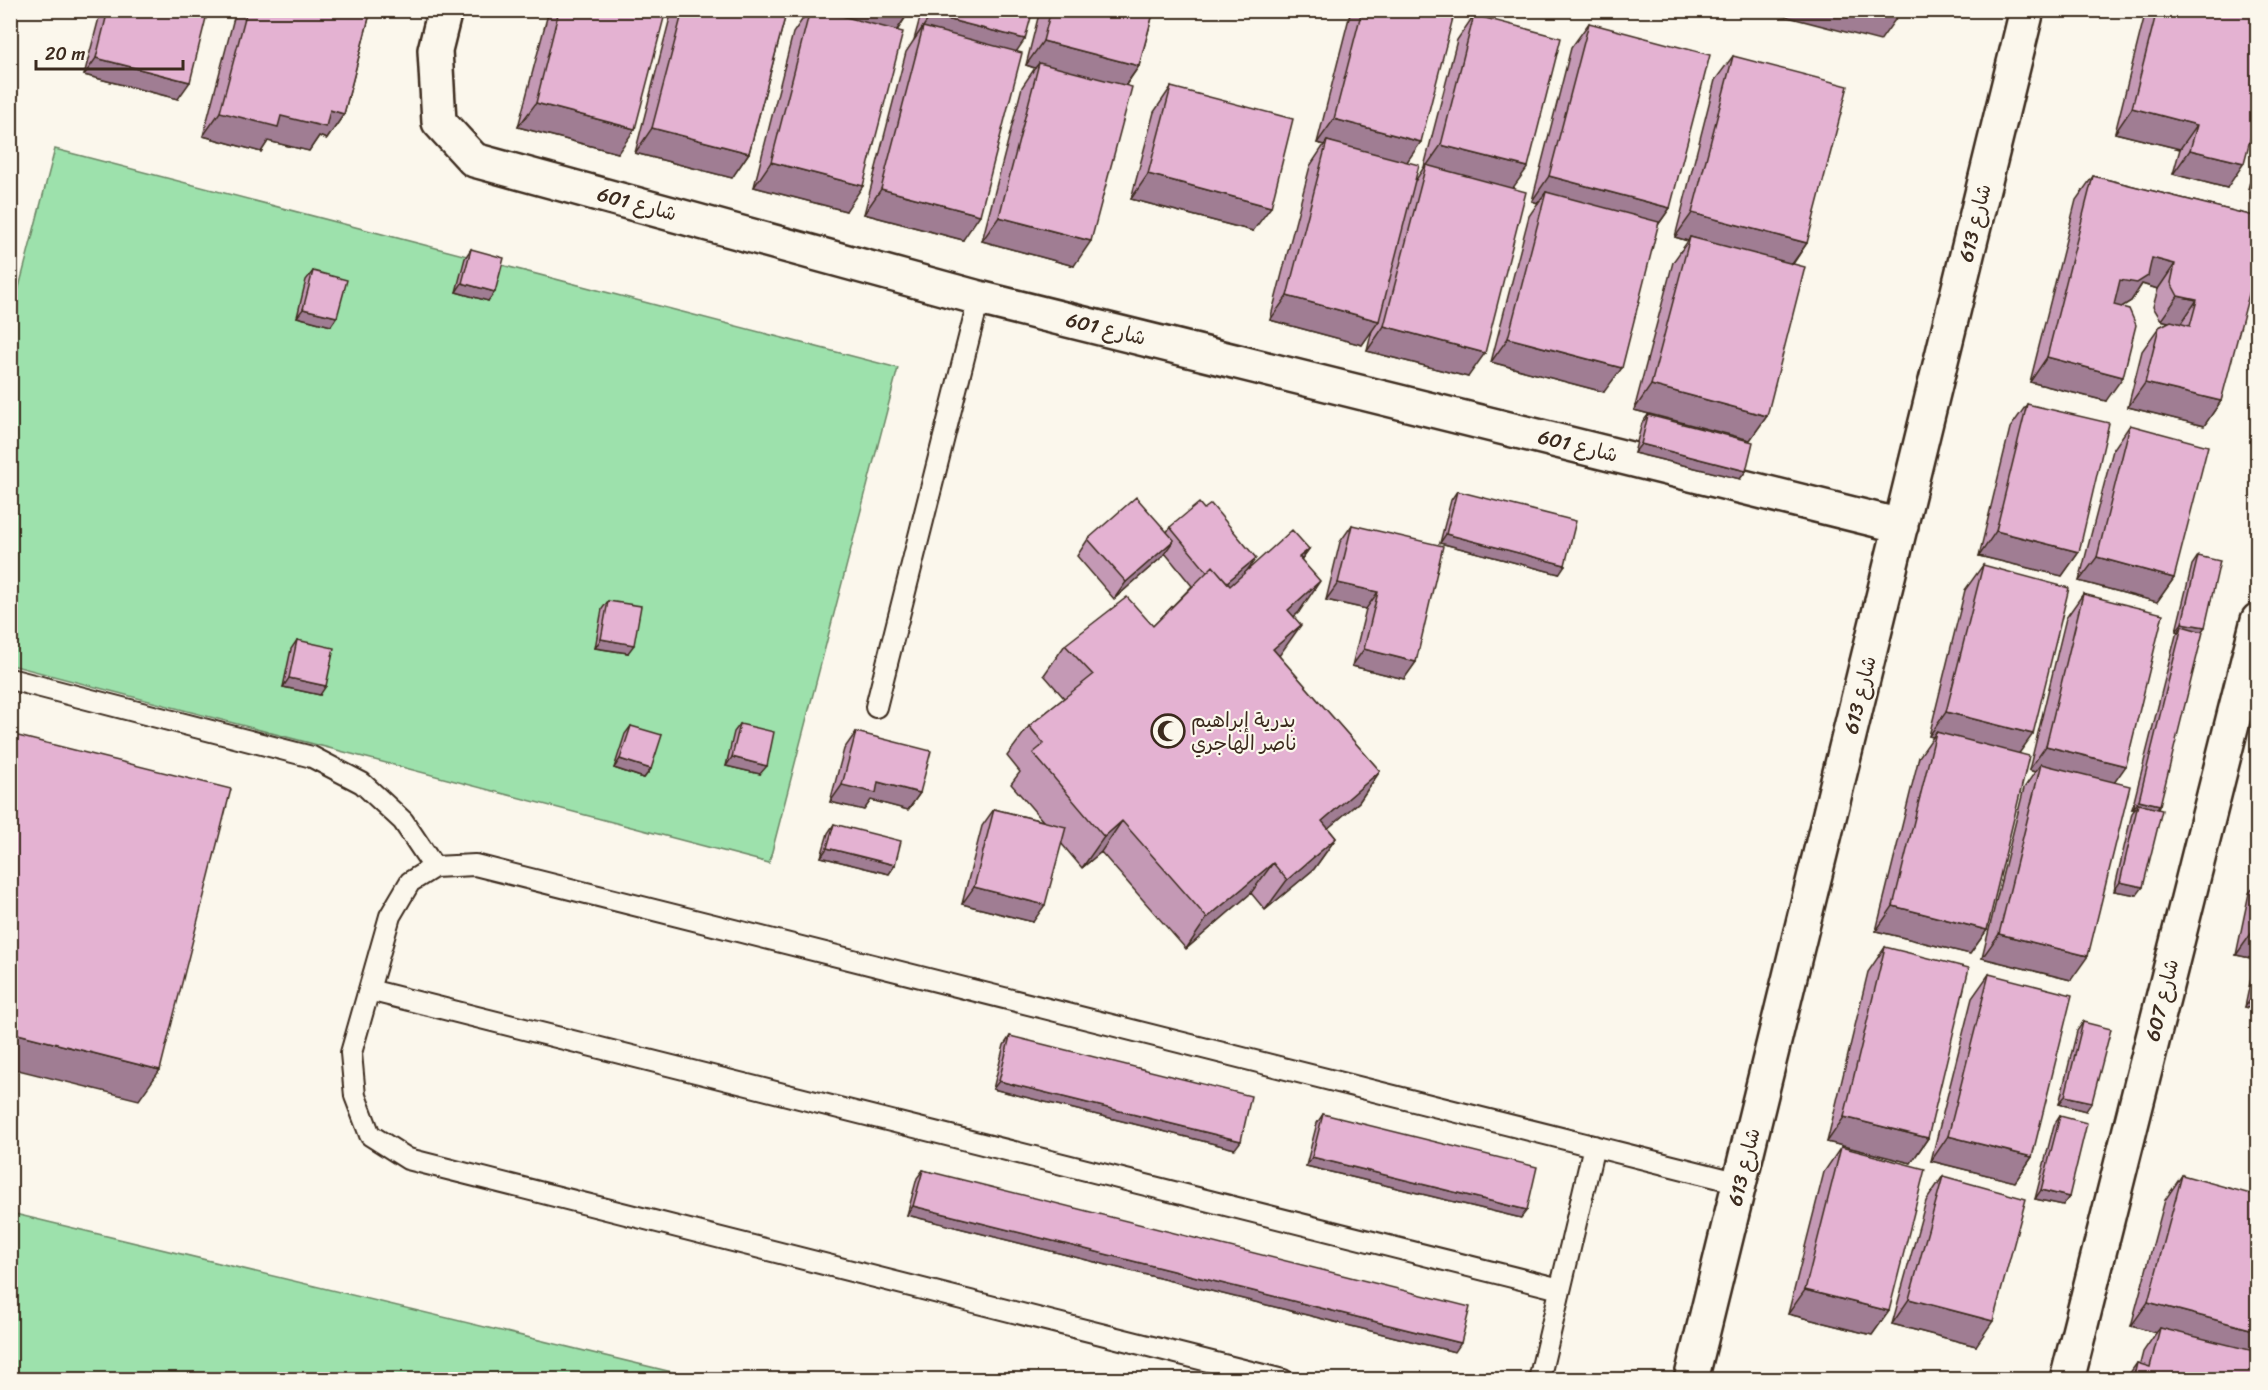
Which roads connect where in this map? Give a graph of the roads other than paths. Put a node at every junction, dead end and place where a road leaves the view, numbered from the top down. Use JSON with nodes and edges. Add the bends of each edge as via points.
{"nodes":[{"id":1,"x":445,"y":10,"type":"edge"},
{"id":2,"x":2027,"y":10,"type":"edge"},
{"id":3,"x":979,"y":298,"type":"junction"},
{"id":4,"x":1901,"y":526,"type":"junction"},
{"id":5,"x":2258,"y":620,"type":"edge"},
{"id":6,"x":10,"y":679,"type":"edge"},
{"id":7,"x":876,"y":707,"type":"dead end"},
{"id":8,"x":434,"y":867,"type":"junction"},
{"id":9,"x":369,"y":990,"type":"junction"},
{"id":10,"x":1594,"y":1146,"type":"junction"},
{"id":11,"x":1740,"y":1183,"type":"junction"},
{"id":12,"x":1560,"y":1289,"type":"junction"},
{"id":13,"x":1283,"y":1380,"type":"edge"},
{"id":14,"x":1539,"y":1380,"type":"edge"},
{"id":15,"x":1691,"y":1380,"type":"edge"},
{"id":16,"x":2067,"y":1380,"type":"edge"}],
"edges":[{"from":1,"to":3,"type":"street","name":"شارع 601","via":[[435,50],[439,122],[474,160]]},
{"from":2,"to":4,"type":"street","name":"شارع 613"},
{"from":3,"to":4,"type":"street","name":"شارع 601"},
{"from":3,"to":7,"type":"lane"},
{"from":4,"to":11,"type":"street","name":"شارع 613"},
{"from":5,"to":16,"type":"street","name":"شارع 607"},
{"from":6,"to":8,"type":"lane","via":[[312,757],[362,783],[403,821]]},
{"from":8,"to":9,"type":"lane","via":[[410,882],[390,916]]},
{"from":8,"to":10,"type":"lane","via":[[475,865]]},
{"from":9,"to":12,"type":"lane"},
{"from":9,"to":13,"type":"lane","via":[[351,1053],[355,1095],[370,1135],[408,1159]]},
{"from":10,"to":11,"type":"lane"},
{"from":10,"to":12,"type":"lane"},
{"from":11,"to":15,"type":"street","name":"شارع 613"},
{"from":12,"to":14,"type":"lane"}]}
